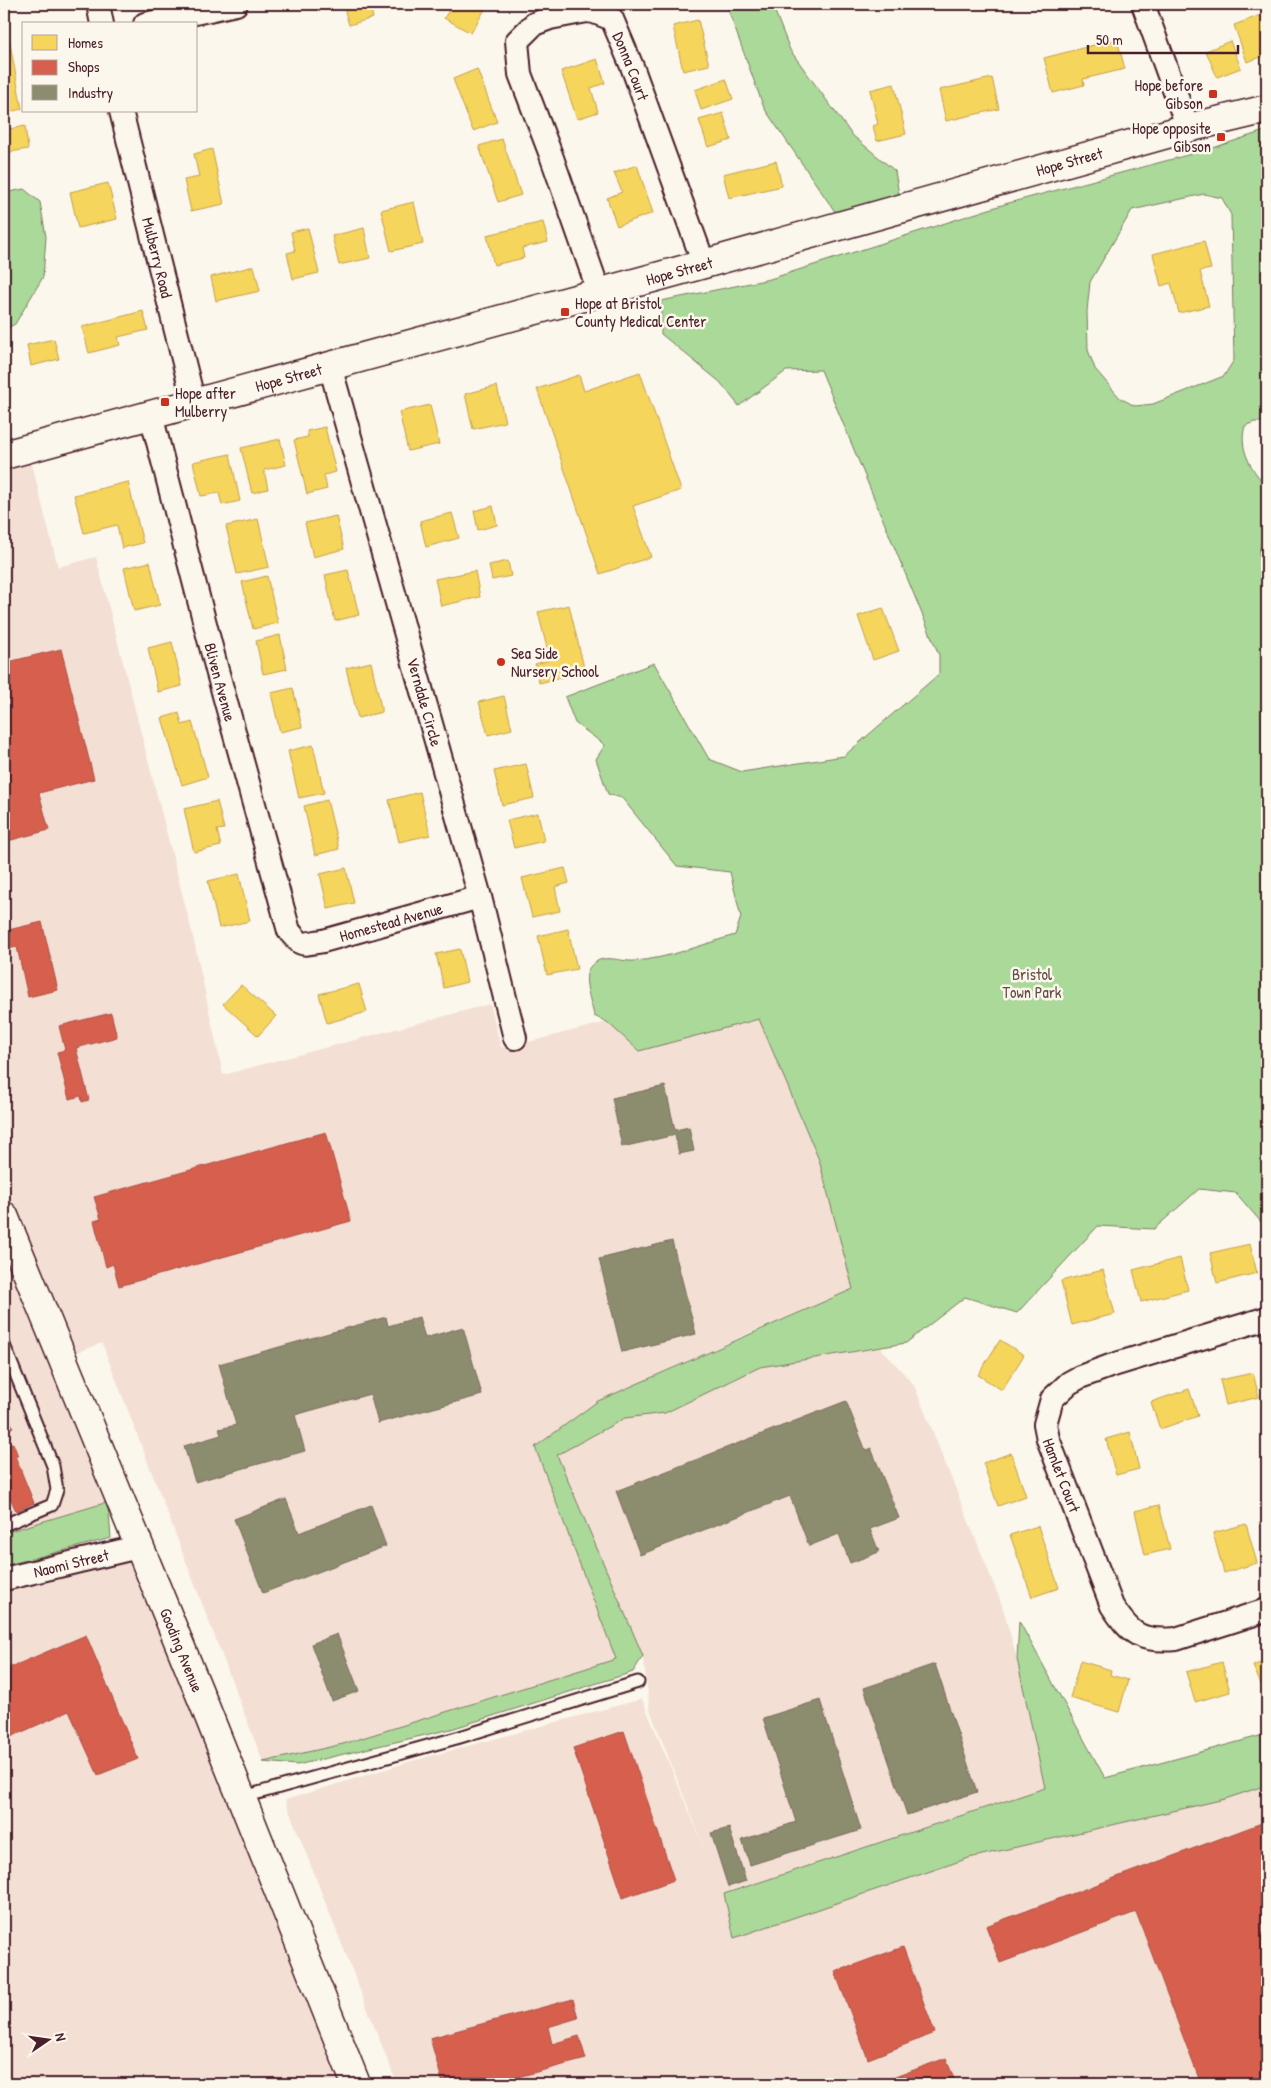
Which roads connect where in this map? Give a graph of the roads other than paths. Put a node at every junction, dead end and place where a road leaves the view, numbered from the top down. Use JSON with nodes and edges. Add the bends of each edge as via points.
{"nodes":[{"id":1,"x":98,"y":4,"type":"edge"},
{"id":2,"x":236,"y":4,"type":"edge"},
{"id":3,"x":1143,"y":4,"type":"edge"},
{"id":4,"x":102,"y":22,"type":"edge"},
{"id":5,"x":154,"y":22,"type":"edge"},
{"id":6,"x":1267,"y":110,"type":"edge"},
{"id":7,"x":121,"y":112,"type":"edge"},
{"id":8,"x":1188,"y":128,"type":"junction"},
{"id":9,"x":704,"y":264,"type":"junction"},
{"id":10,"x":600,"y":292,"type":"junction"},
{"id":11,"x":330,"y":366,"type":"junction"},
{"id":12,"x":194,"y":404,"type":"junction"},
{"id":13,"x":150,"y":415,"type":"junction"},
{"id":14,"x":4,"y":455,"type":"edge"},
{"id":15,"x":480,"y":897,"type":"junction"},
{"id":16,"x":301,"y":944,"type":"joint"},
{"id":17,"x":515,"y":1038,"type":"dead end"},
{"id":18,"x":4,"y":1216,"type":"edge"},
{"id":19,"x":10,"y":1248,"type":"edge"},
{"id":20,"x":1267,"y":1318,"type":"edge"},
{"id":21,"x":4,"y":1345,"type":"edge"},
{"id":22,"x":4,"y":1525,"type":"edge"},
{"id":23,"x":138,"y":1547,"type":"junction"},
{"id":24,"x":4,"y":1579,"type":"edge"},
{"id":25,"x":1267,"y":1610,"type":"edge"},
{"id":26,"x":638,"y":1682,"type":"dead end"},
{"id":27,"x":240,"y":1798,"type":"junction"},
{"id":28,"x":356,"y":2084,"type":"edge"}],
"edges":[{"from":1,"to":4,"type":"street"},
{"from":2,"to":5,"type":"street"},
{"from":3,"to":8,"type":"street"},
{"from":6,"to":8,"type":"main road","name":"Hope Street"},
{"from":7,"to":12,"type":"street","name":"Mulberry Road"},
{"from":8,"to":9,"type":"main road","name":"Hope Street"},
{"from":9,"to":10,"type":"main road","name":"Hope Street"},
{"from":9,"to":10,"type":"street","name":"Donna Court","via":[[612,19],[587,11],[550,18],[534,24],[517,41],[520,74]]},
{"from":10,"to":11,"type":"main road","name":"Hope Street"},
{"from":11,"to":12,"type":"main road","name":"Hope Street"},
{"from":11,"to":15,"type":"street","name":"Verndale Circle"},
{"from":12,"to":13,"type":"main road","name":"Hope Street"},
{"from":13,"to":14,"type":"main road","name":"Hope Street"},
{"from":13,"to":16,"type":"street","name":"Bliven Avenue","via":[[286,924]]},
{"from":15,"to":16,"type":"street","name":"Homestead Avenue","via":[[323,941]]},
{"from":15,"to":17,"type":"street","name":"Verndale Circle"},
{"from":18,"to":19,"type":"main road","name":"Gooding Avenue"},
{"from":19,"to":23,"type":"main road","name":"Gooding Avenue"},
{"from":20,"to":25,"type":"street","name":"Hamlet Court","via":[[1080,1377],[1052,1399],[1045,1424],[1112,1606],[1124,1625],[1143,1638],[1161,1640]]},
{"from":21,"to":22,"type":"lane","via":[[53,1466],[58,1490],[52,1505]]},
{"from":23,"to":24,"type":"street","name":"Naomi Street"},
{"from":23,"to":27,"type":"main road","name":"Gooding Avenue"},
{"from":26,"to":27,"type":"lane","via":[[460,1737]]},
{"from":27,"to":28,"type":"main road","name":"Gooding Avenue"}]}
